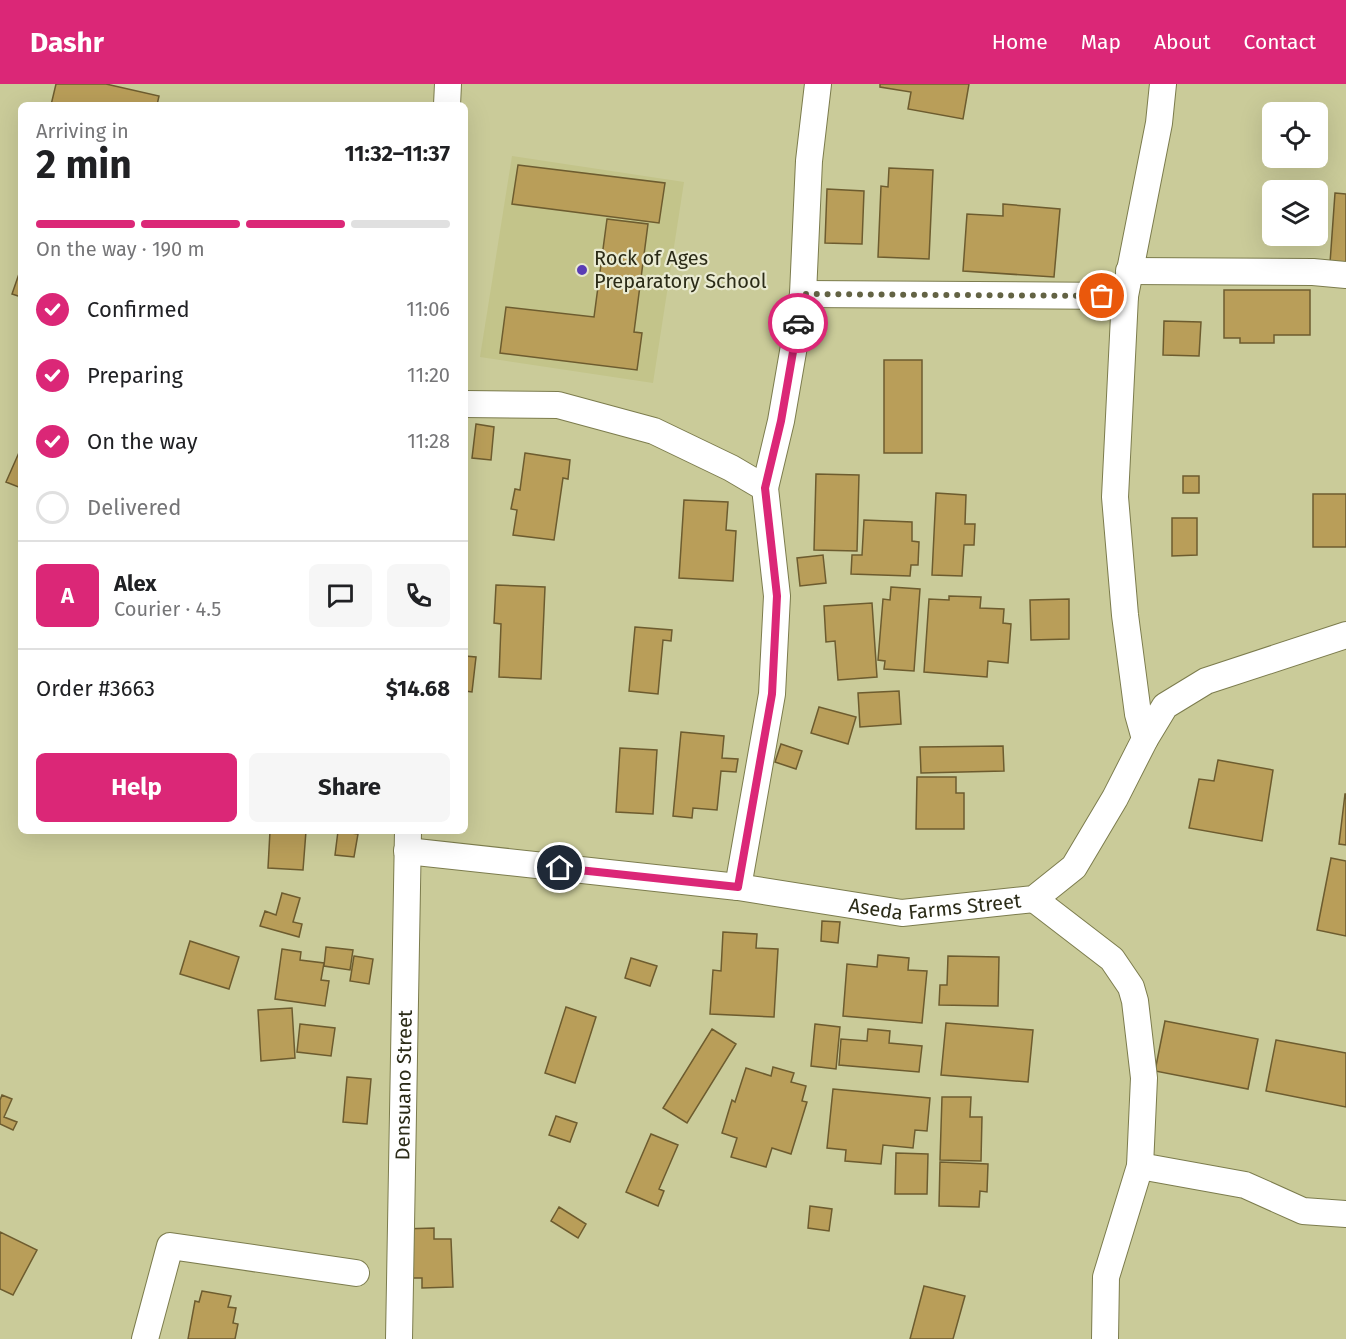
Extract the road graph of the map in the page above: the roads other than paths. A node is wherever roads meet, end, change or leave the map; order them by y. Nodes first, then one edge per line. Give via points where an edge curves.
1 (448, 84) edge
2 (818, 84) edge
3 (1163, 84) edge
4 (447, 102) edge
5 (1346, 275) edge
6 (1127, 284) junction
7 (803, 294) junction
8 (468, 404) edge
9 (765, 488) junction
10 (1346, 635) edge
11 (1145, 739) junction
12 (408, 841) edge
13 (738, 887) junction
14 (1034, 899) junction
15 (1140, 1166) junction
16 (1346, 1214) edge
17 (356, 1274) dead end
18 (145, 1339) edge
19 (399, 1339) edge
20 (1105, 1339) edge

1 - 4 street
2 - 7 street via 809,161
3 - 6 street
5 - 6 street via 1313,273
6 - 7 street
6 - 11 street via 1115,497 1125,615
7 - 9 street
8 - 9 street via 558,405 654,431
9 - 13 street via 777,596 772,694
10 - 11 street, Aseda Farms Street via 1206,681 1165,706
11 - 14 street, Aseda Farms Street via 1074,867
12 - 13 street, Aseda Farms Street
12 - 19 street, Densuano Street
13 - 14 street, Aseda Farms Street via 903,913
14 - 15 street via 1112,959 1131,987 1144,1078
15 - 16 street via 1245,1185 1303,1211
15 - 20 street via 1106,1277
17 - 18 street via 170,1245

